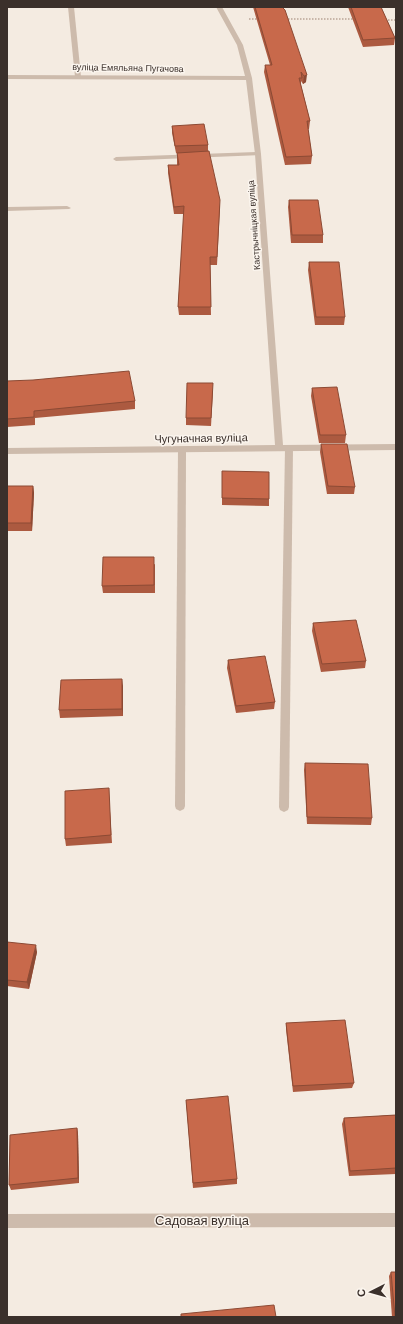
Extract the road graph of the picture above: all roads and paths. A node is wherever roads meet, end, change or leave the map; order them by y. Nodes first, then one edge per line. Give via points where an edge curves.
1 (71, 7) edge
2 (219, 7) edge
3 (226, 18) junction
4 (265, 19) edge
5 (281, 19) edge
6 (362, 20) edge
7 (384, 20) edge
8 (396, 20) edge
9 (7, 76) edge
10 (78, 76) junction
11 (249, 78) junction
12 (258, 154) junction
13 (116, 159) dead end
14 (7, 208) edge
15 (67, 208) dead end
16 (396, 447) edge
17 (279, 448) junction
18 (289, 448) junction
19 (182, 450) junction
20 (7, 452) edge
21 (180, 806) dead end
22 (284, 807) dead end
23 (396, 1220) edge
24 (7, 1221) edge

1 - 10 street
2 - 3 street, Кастрычніцкая вуліца
3 - 4 path
3 - 11 street, Кастрычніцкая вуліца via 240,45
5 - 6 path
7 - 8 path
9 - 10 street, вуліца Емяльяна Пугачова
10 - 11 street, вуліца Емяльяна Пугачова
11 - 12 street, Кастрычніцкая вуліца
12 - 13 street
12 - 17 street, Кастрычніцкая вуліца
14 - 15 street
16 - 18 street, Чугуначная вуліца
17 - 18 street, Чугуначная вуліца
17 - 19 street, Чугуначная вуліца
18 - 22 street
19 - 20 street, Чугуначная вуліца
19 - 21 street
23 - 24 street, Садовая вуліца

